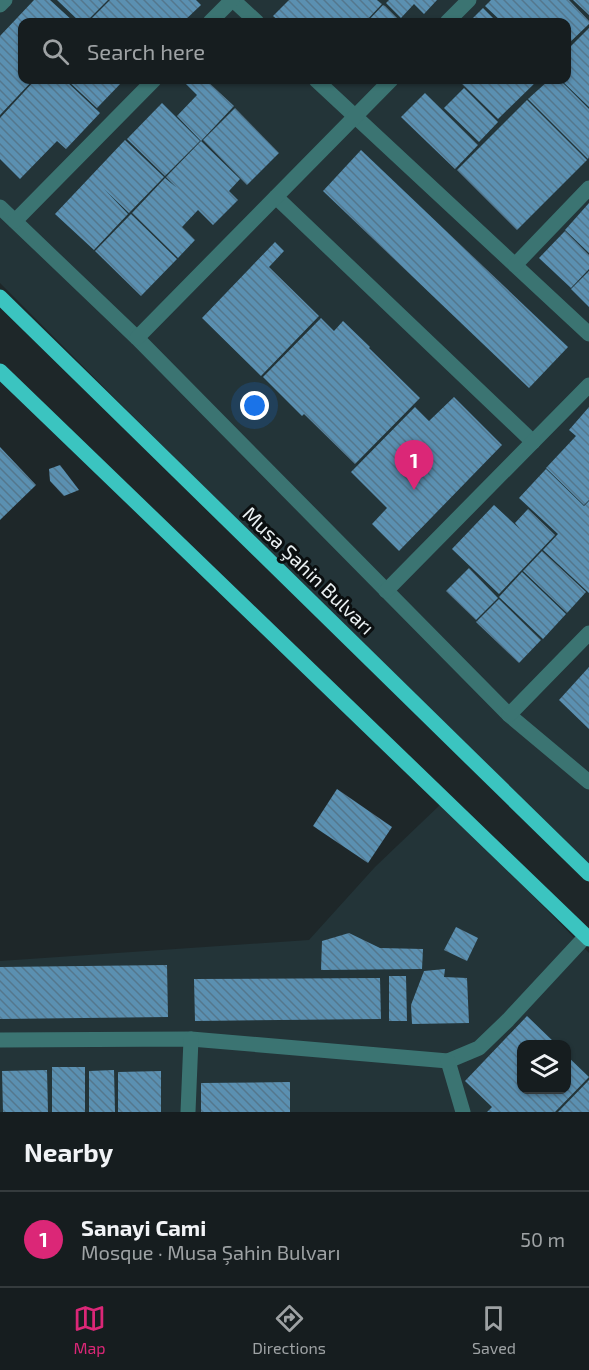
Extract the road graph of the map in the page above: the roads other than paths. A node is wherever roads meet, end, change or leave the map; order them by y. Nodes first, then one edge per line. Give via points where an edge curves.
1 (5, 0) edge
2 (232, 0) edge
3 (469, 0) edge
4 (0, 5) edge
5 (214, 18) edge
6 (252, 18) edge
7 (451, 18) edge
8 (150, 84) edge
9 (320, 84) edge
10 (388, 84) edge
11 (355, 117) junction
12 (589, 188) edge
13 (276, 197) junction
14 (0, 207) edge
15 (15, 221) junction
16 (515, 265) junction
17 (0, 297) edge
18 (589, 334) edge
19 (137, 338) junction
20 (0, 371) edge
21 (589, 385) edge
22 (533, 442) junction
23 (387, 591) junction
24 (589, 633) edge
25 (509, 715) junction
26 (589, 782) edge
27 (589, 874) edge
28 (587, 938) edge
29 (191, 1039) junction
30 (0, 1040) edge
31 (448, 1061) junction
32 (188, 1112) edge
33 (463, 1112) edge

1 - 4 street
2 - 5 street
2 - 6 street
3 - 7 street
8 - 15 street
9 - 11 street
10 - 11 street
11 - 13 street
11 - 16 street
12 - 16 street
13 - 19 street
13 - 22 street
14 - 15 street
15 - 19 street
16 - 18 street
17 - 27 main road, Musa Şahin Bulvarı
19 - 23 street
20 - 28 main road
21 - 22 street
22 - 23 street
23 - 25 street
24 - 25 street
25 - 26 street
28 - 31 street via 479,1048
29 - 30 street
29 - 31 street
29 - 32 street
31 - 33 street

